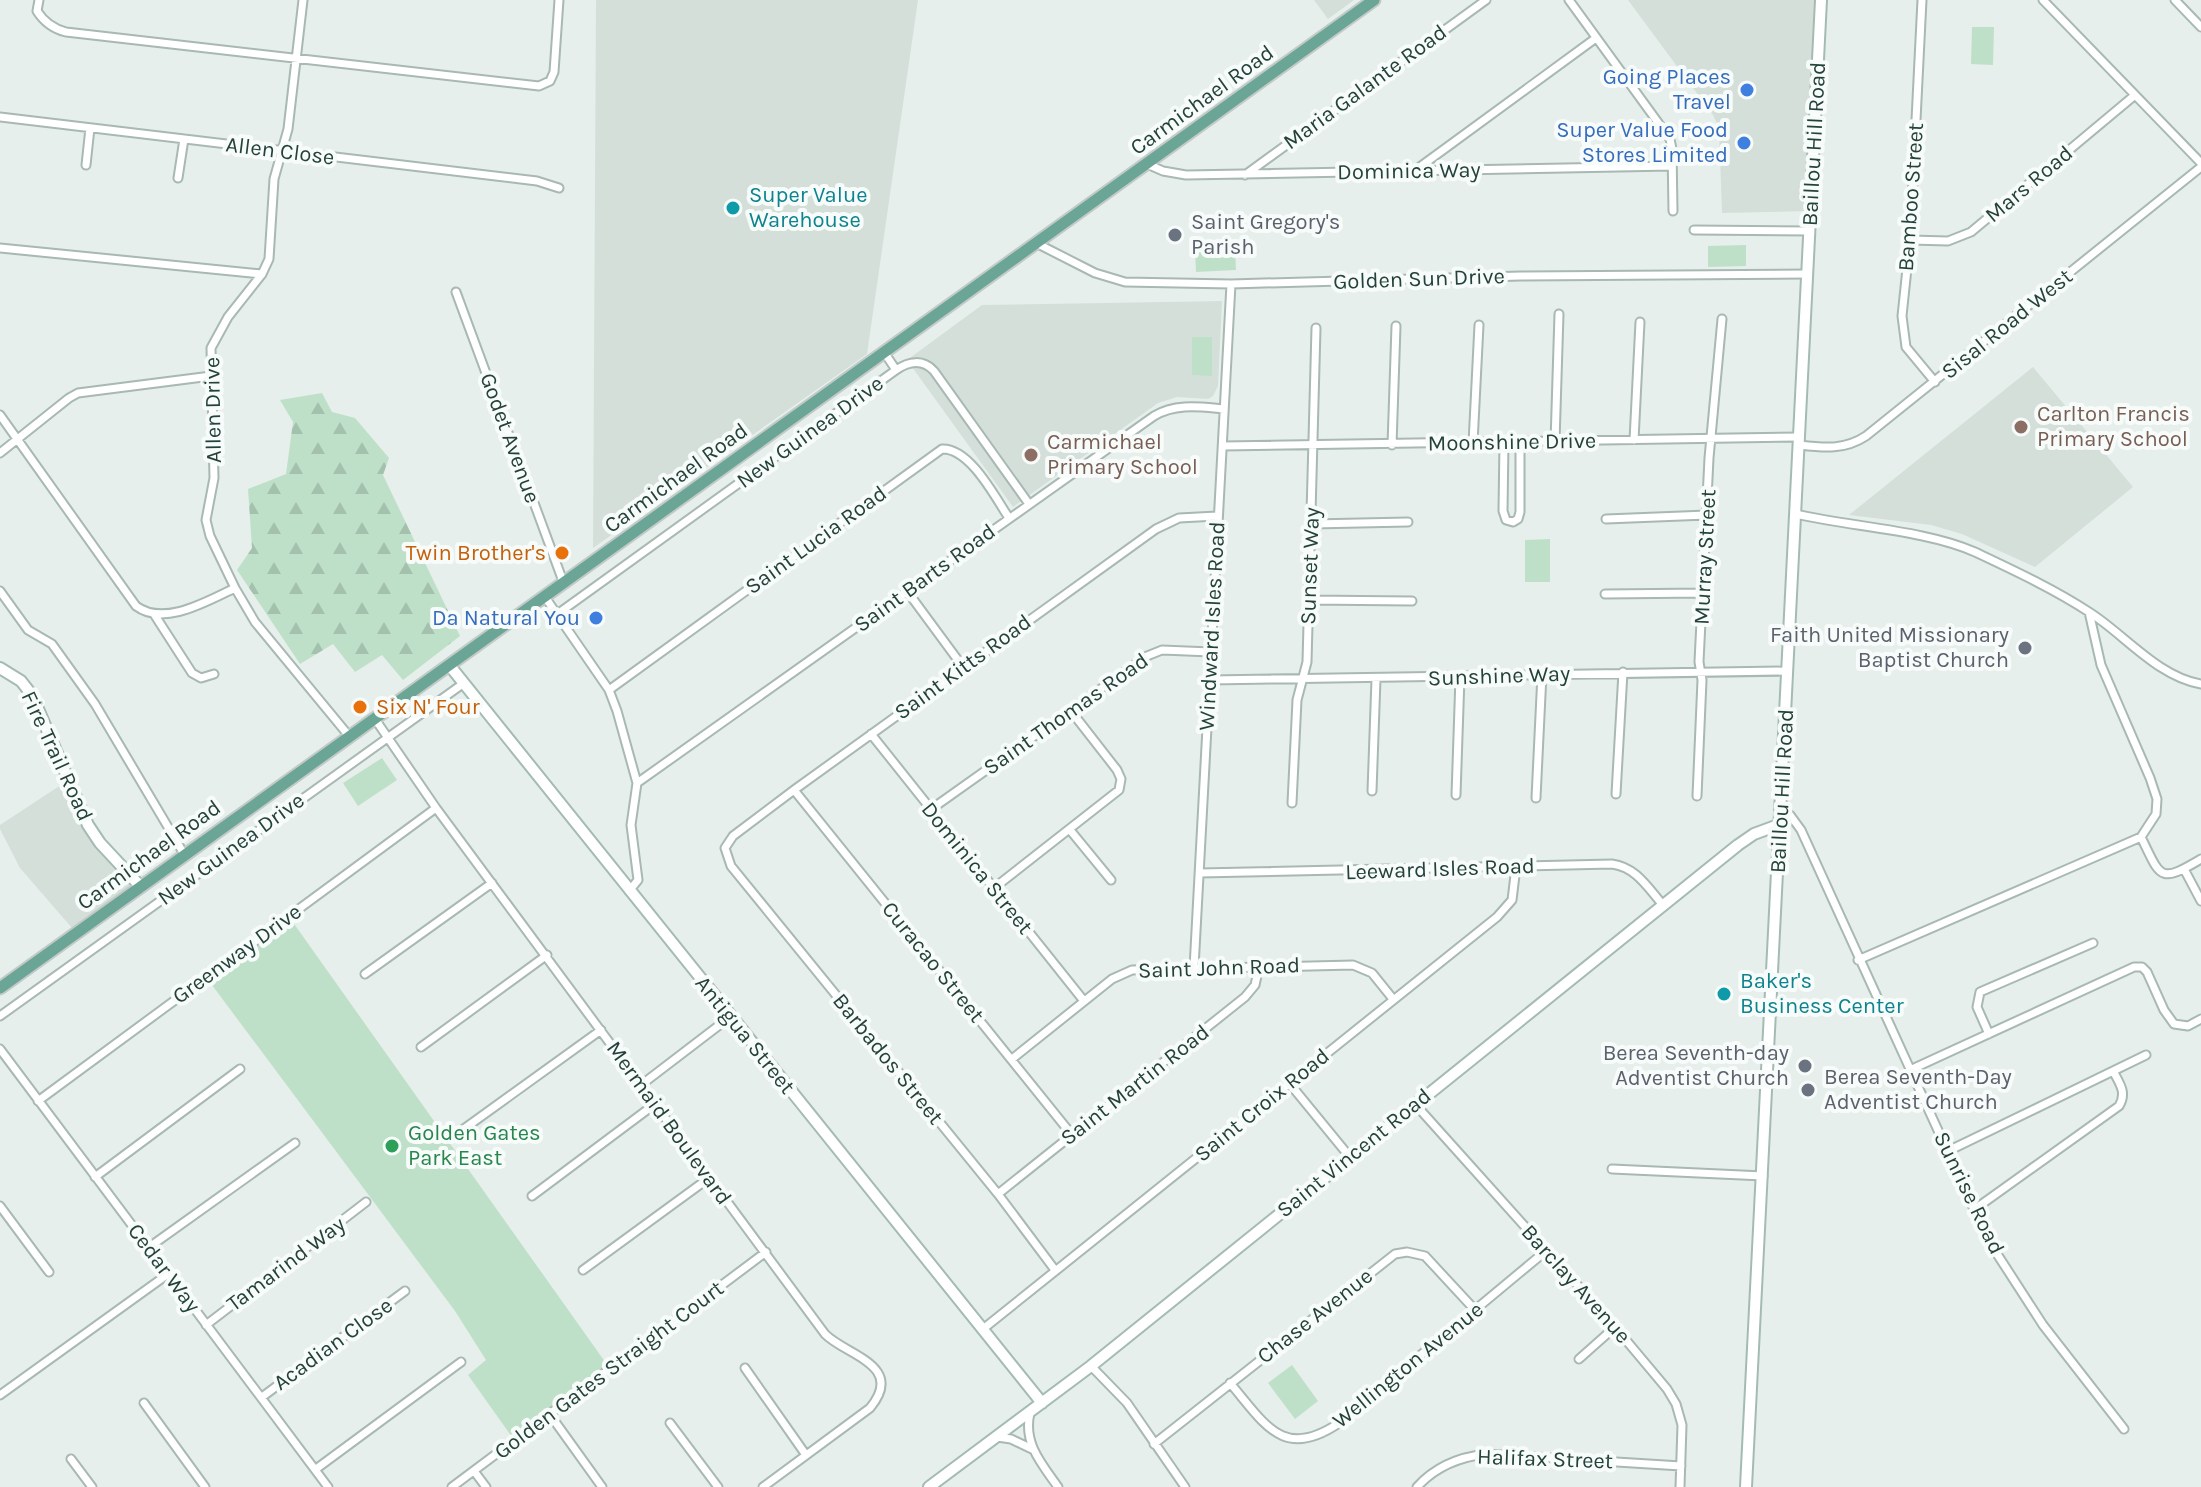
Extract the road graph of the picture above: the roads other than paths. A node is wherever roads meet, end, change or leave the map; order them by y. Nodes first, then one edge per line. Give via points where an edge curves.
1 (39, 0) edge
2 (303, 0) edge
3 (559, 0) edge
4 (1374, 0) edge
5 (1486, 0) edge
6 (1569, 0) edge
7 (1821, 0) edge
8 (1922, 0) edge
9 (2043, 0) edge
10 (2175, 0) edge
11 (2201, 27) edge
12 (1596, 38) junction
13 (296, 59) junction
14 (2135, 95) junction
15 (0, 117) edge
16 (90, 128) junction
17 (184, 139) junction
18 (280, 152) junction
19 (1147, 164) junction
20 (86, 165) dead end
21 (2201, 165) edge
22 (1672, 166) junction
23 (1415, 170) junction
24 (1245, 175) junction
25 (178, 178) dead end
26 (559, 188) dead end
27 (1673, 211) dead end
28 (1694, 230) dead end
29 (1810, 231) junction
30 (1910, 240) junction
31 (1038, 244) junction
32 (0, 248) edge
33 (262, 274) junction
34 (1808, 274) junction
35 (1231, 284) junction
36 (456, 292) dead end
37 (1559, 314) dead end
38 (1722, 319) dead end
39 (1640, 322) dead end
40 (1479, 325) dead end
41 (1396, 326) dead end
42 (1316, 328) dead end
43 (884, 352) junction
44 (896, 370) junction
45 (211, 376) junction
46 (1935, 382) junction
47 (1224, 409) junction
48 (0, 415) edge
49 (1712, 438) junction
50 (17, 440) junction
51 (1634, 440) junction
52 (1800, 441) junction
53 (1504, 442) junction
54 (1520, 442) junction
55 (1555, 442) junction
56 (1473, 443) junction
57 (1392, 445) junction
58 (1223, 446) junction
59 (1313, 446) junction
60 (0, 453) edge
61 (1029, 504) junction
62 (1796, 514) junction
63 (1707, 515) junction
64 (1217, 516) junction
65 (1009, 518) junction
66 (1606, 519) dead end
67 (1408, 522) dead end
68 (1312, 524) junction
69 (564, 584) junction
70 (235, 588) junction
71 (0, 591) edge
72 (907, 591) junction
73 (1704, 593) junction
74 (1605, 594) dead end
75 (545, 597) junction
76 (1309, 600) junction
77 (1412, 601) dead end
78 (2089, 612) junction
79 (154, 614) junction
80 (556, 615) junction
81 (1211, 652) junction
82 (450, 666) junction
83 (963, 667) junction
84 (0, 668) edge
85 (1700, 671) junction
86 (1788, 671) junction
87 (1623, 672) junction
88 (214, 674) dead end
89 (1542, 674) junction
90 (1460, 677) junction
91 (1376, 679) junction
92 (1210, 680) junction
93 (1302, 680) junction
94 (464, 683) junction
95 (2201, 684) edge
96 (609, 690) junction
97 (1071, 711) junction
98 (375, 719) junction
99 (871, 734) junction
100 (349, 736) junction
101 (386, 737) junction
102 (637, 783) junction
103 (794, 790) junction
104 (1372, 791) dead end
105 (1616, 794) dead end
106 (1456, 795) dead end
107 (1697, 796) dead end
108 (1536, 798) dead end
109 (1292, 803) dead end
110 (436, 808) junction
111 (930, 810) junction
112 (1781, 811) junction
113 (1781, 824) junction
114 (1070, 830) junction
115 (2141, 837) junction
116 (725, 848) joint
117 (184, 854) junction
118 (2201, 859) edge
119 (1516, 867) junction
120 (2184, 869) junction
121 (1200, 873) junction
122 (1111, 880) dead end
123 (492, 883) junction
124 (141, 887) junction
125 (994, 888) junction
126 (629, 891) junction
127 (2201, 901) edge
128 (1663, 905) junction
129 (2093, 943) dead end
130 (547, 955) junction
131 (1858, 960) junction
132 (1259, 967) junction
133 (1194, 968) junction
134 (365, 974) dead end
135 (0, 988) edge
136 (1393, 999) junction
137 (1084, 1001) junction
138 (0, 1016) edge
139 (730, 1017) junction
140 (2201, 1019) edge
141 (601, 1030) junction
142 (1989, 1034) junction
143 (421, 1047) dead end
144 (0, 1049) edge
145 (2146, 1055) dead end
146 (1012, 1059) junction
147 (240, 1069) dead end
148 (1910, 1070) junction
149 (2113, 1071) junction
150 (1290, 1084) junction
151 (641, 1085) junction
152 (38, 1101) junction
153 (655, 1104) junction
154 (1415, 1104) junction
155 (1072, 1135) junction
156 (454, 1136) dead end
157 (295, 1143) dead end
158 (1948, 1151) junction
159 (1349, 1156) junction
160 (1612, 1169) dead end
161 (1763, 1176) junction
162 (95, 1177) junction
163 (709, 1178) junction
164 (998, 1194) junction
165 (532, 1196) dead end
166 (366, 1202) dead end
167 (0, 1206) edge
168 (1975, 1209) junction
169 (148, 1248) junction
170 (1547, 1250) junction
171 (766, 1252) junction
172 (583, 1270) dead end
173 (1055, 1270) junction
174 (49, 1272) dead end
175 (168, 1274) junction
176 (405, 1291) dead end
177 (1475, 1310) junction
178 (206, 1325) junction
179 (1615, 1327) junction
180 (983, 1329) junction
181 (1579, 1359) dead end
182 (461, 1362) dead end
183 (1091, 1366) junction
184 (745, 1368) dead end
185 (1230, 1383) junction
186 (0, 1395) edge
187 (262, 1397) junction
188 (144, 1403) dead end
189 (1042, 1403) junction
190 (1030, 1413) junction
191 (551, 1416) junction
192 (670, 1423) dead end
193 (2124, 1429) dead end
194 (997, 1437) junction
195 (1154, 1444) junction
196 (1032, 1449) junction
197 (806, 1455) junction
198 (71, 1459) dead end
199 (1681, 1466) junction
200 (316, 1469) junction
201 (474, 1471) junction
202 (939, 1483) edge
203 (92, 1487) edge
204 (205, 1487) edge
205 (328, 1487) edge
206 (452, 1487) edge
207 (486, 1487) edge
208 (602, 1487) edge
209 (718, 1487) edge
210 (763, 1487) edge
211 (929, 1487) edge
212 (1058, 1487) edge
213 (1185, 1487) edge
214 (1417, 1487) edge
215 (1680, 1487) edge
216 (1746, 1487) edge

1 - 13 street via 42,19 66,32
2 - 13 street, Allen Drive
3 - 13 street via 554,72 539,86
4 - 19 main road, Carmichael Road
5 - 24 street, Maria Galante Road
6 - 12 street
7 - 29 street, Baillou Hill Road
8 - 30 street, Bamboo Street
9 - 14 street
10 - 11 street
12 - 22 street via 1668,135
12 - 23 street
13 - 18 street, Allen Drive
14 - 21 street
14 - 30 street, Mars Road via 1971,232 1948,241
15 - 16 street, Allen Close
16 - 17 street, Allen Close
16 - 20 street
17 - 18 street, Allen Close
17 - 25 street
18 - 26 street, Allen Close via 537,181
18 - 33 street, Allen Drive via 271,248
19 - 24 street, Dominica Way via 1182,175
19 - 31 main road, Carmichael Road
21 - 46 street, Sisal Road West
22 - 23 street, Dominica Way
22 - 27 street
23 - 24 street, Dominica Way
28 - 29 street
29 - 34 street, Baillou Hill Road
30 - 46 street, Bamboo Street via 1903,332 1910,354
31 - 35 street, Golden Sun Drive via 1125,282
31 - 43 main road, Carmichael Road
32 - 33 street
33 - 45 street, Allen Drive via 218,332 211,348
34 - 35 street, Golden Sun Drive
34 - 52 street, Baillou Hill Road
35 - 47 street, Windward Isles Road
36 - 69 street, Godet Avenue
37 - 55 street
38 - 49 street, Murray Street
39 - 51 street
40 - 56 street
41 - 57 street
42 - 59 street, Sunset Way
43 - 44 street
43 - 69 main road, Carmichael Road
44 - 61 street, New Guinea Drive via 911,363 932,368
44 - 80 street, New Guinea Drive
45 - 50 street via 78,393
45 - 70 street, Allen Drive via 214,478 206,520
46 - 52 street, Sisal Road West via 1857,442 1831,447
47 - 58 street, Windward Isles Road
47 - 61 street, Saint Barts Road via 1163,411
48 - 50 street
49 - 51 street, Moonshine Drive
49 - 52 street, Moonshine Drive
49 - 63 street, Murray Street
50 - 60 street
50 - 79 street via 136,606
51 - 55 street, Moonshine Drive
52 - 62 street, Baillou Hill Road
53 - 54 street, Moonshine Drive
53 - 54 street via 1503,511 1513,522 1520,512
53 - 56 street, Moonshine Drive
54 - 55 street, Moonshine Drive
56 - 57 street, Moonshine Drive
57 - 59 street, Moonshine Drive
58 - 59 street, Moonshine Drive
58 - 64 street, Windward Isles Road
59 - 68 street, Sunset Way
61 - 65 street, Saint Barts Road
62 - 78 street via 1973,551
62 - 86 street, Baillou Hill Road
63 - 66 street
63 - 73 street, Murray Street
64 - 81 street, Windward Isles Road
64 - 83 street, Saint Kitts Road via 1179,518 1162,525
65 - 72 street, Saint Barts Road
65 - 96 street, Saint Lucia Road via 966,457 942,449
67 - 68 street
68 - 76 street, Sunset Way
69 - 75 main road, Carmichael Road
70 - 79 street via 194,606
70 - 100 street, Allen Drive via 255,622
71 - 117 street via 28,630 52,644 95,704
72 - 83 street
72 - 102 street, Saint Barts Road
73 - 74 street
73 - 85 street, Murray Street
75 - 80 street
75 - 82 main road, Carmichael Road
76 - 77 street
76 - 93 street, Sunset Way
78 - 95 street via 2168,670
78 - 115 street via 2101,665 2157,799 2156,814
79 - 88 street via 192,673 201,678
80 - 96 street
81 - 92 street, Windward Isles Road
81 - 97 street, Saint Thomas Road via 1153,652
82 - 94 street, Antigua Street
82 - 98 main road, Carmichael Road
83 - 99 street, Saint Kitts Road
84 - 124 street, Fire Trail Road via 32,695 88,825
85 - 86 street, Sunshine Way
85 - 87 street, Sunshine Way
85 - 107 street, Murray Street
86 - 112 street, Baillou Hill Road
87 - 89 street, Sunshine Way
87 - 105 street
89 - 90 street, Sunshine Way
89 - 108 street
90 - 91 street, Sunshine Way
90 - 106 street
91 - 93 street, Sunshine Way
91 - 104 street
92 - 93 street, Sunshine Way
92 - 121 street, Windward Isles Road
93 - 109 street, Sunset Way
94 - 101 street, New Guinea Drive
94 - 126 street, Antigua Street
96 - 102 street
97 - 111 street, Saint Thomas Road
97 - 114 street via 1121,782 1116,794
98 - 100 main road, Carmichael Road
98 - 101 street, Mermaid Boulevard
99 - 103 street, Saint Kitts Road
99 - 111 street, Dominica Street
100 - 117 main road, Carmichael Road
101 - 110 street, Mermaid Boulevard
101 - 138 street, New Guinea Drive
102 - 126 street via 631,825 638,880
103 - 116 street, Saint Kitts Road via 733,836
103 - 146 street, Curacao Street
110 - 123 street, Mermaid Boulevard
110 - 152 street, Greenway Drive
111 - 125 street, Dominica Street
112 - 113 street, Baillou Hill Road
112 - 131 street, Sunrise Road via 1801,830
113 - 128 street, Saint Vincent Road via 1747,839
113 - 161 street, Baillou Hill Road
114 - 122 street
114 - 125 street
115 - 120 street via 2158,871 2172,875
115 - 131 street
116 - 164 street, Barbados Street via 731,866
117 - 124 main road, Carmichael Road
118 - 120 street
119 - 121 street, Leeward Isles Road
119 - 128 street, Leeward Isles Road via 1619,865 1636,873
119 - 136 street, Saint Croix Road via 1514,895 1504,912
120 - 127 street
121 - 133 street, Windward Isles Road
123 - 130 street, Mermaid Boulevard
123 - 134 street
124 - 135 main road, Carmichael Road
125 - 137 street, Dominica Street
126 - 139 street, Antigua Street
128 - 154 street, Saint Vincent Road
129 - 142 street via 1980,992 1977,1007
130 - 141 street, Mermaid Boulevard
130 - 143 street
131 - 148 street, Sunrise Road
132 - 133 street, Saint John Road
132 - 136 street, Saint John Road via 1358,965 1372,973
132 - 155 street, Saint Martin Road via 1245,997
133 - 137 street, Saint John Road via 1127,971
136 - 150 street, Saint Croix Road
137 - 146 street, Saint John Road
139 - 151 street
139 - 180 street, Antigua Street
140 - 142 street via 2188,1026 2174,1024 2147,972 2138,967
141 - 151 street, Mermaid Boulevard
141 - 156 street
142 - 148 street
144 - 152 street, Cedar Way
145 - 149 street
146 - 155 street, Curacao Street
147 - 162 street
148 - 158 street, Sunrise Road
149 - 158 street
149 - 168 street via 2123,1089 2119,1106
150 - 159 street
150 - 173 street, Saint Croix Road
151 - 153 street, Mermaid Boulevard
152 - 162 street, Cedar Way
153 - 163 street, Mermaid Boulevard
153 - 165 street
154 - 159 street, Saint Vincent Road
154 - 170 street, Barclay Avenue
155 - 164 street, Saint Martin Road
157 - 169 street
158 - 168 street, Sunrise Road
159 - 183 street, Saint Vincent Road
160 - 161 street
161 - 216 street, Baillou Hill Road
162 - 169 street, Cedar Way
163 - 171 street, Mermaid Boulevard
163 - 172 street
164 - 173 street, Barbados Street
166 - 178 street, Tamarind Way
167 - 174 street
168 - 193 street, Sunrise Road via 1988,1240 2043,1325
169 - 175 street, Cedar Way
170 - 177 street, Wellington Avenue
170 - 179 street, Barclay Avenue
171 - 191 street, Golden Gates Straight Court
171 - 197 street, Mermaid Boulevard via 831,1340 868,1360 879,1380 870,1408
173 - 180 street, Saint Croix Road
175 - 178 street, Cedar Way
175 - 186 street
176 - 187 street, Acadian Close
177 - 185 street, Wellington Avenue via 1339,1423 1308,1439 1276,1434
177 - 185 street, Chase Avenue via 1425,1256 1400,1253
178 - 187 street, Cedar Way
179 - 181 street
179 - 199 street, Barclay Avenue via 1676,1404 1683,1432
180 - 189 street, Antigua Street
182 - 200 street
183 - 189 street, Saint Vincent Road
183 - 195 street via 1127,1403
184 - 197 street
185 - 195 street, Chase Avenue
187 - 200 street, Cedar Way
188 - 204 street
189 - 190 street, Saint Vincent Road
190 - 194 street, Saint Vincent Road
190 - 196 street
191 - 201 street, Golden Gates Straight Court
191 - 208 street
192 - 209 street
194 - 196 street
194 - 202 street, Saint Vincent Road
195 - 213 street
196 - 212 street
197 - 210 street, Mermaid Boulevard
198 - 203 street
199 - 214 street, Halifax Street via 1486,1454 1455,1461
199 - 215 street, Barclay Avenue
200 - 205 street, Cedar Way
201 - 206 street, Golden Gates Straight Court
201 - 207 street
202 - 211 street, Saint Vincent Road

